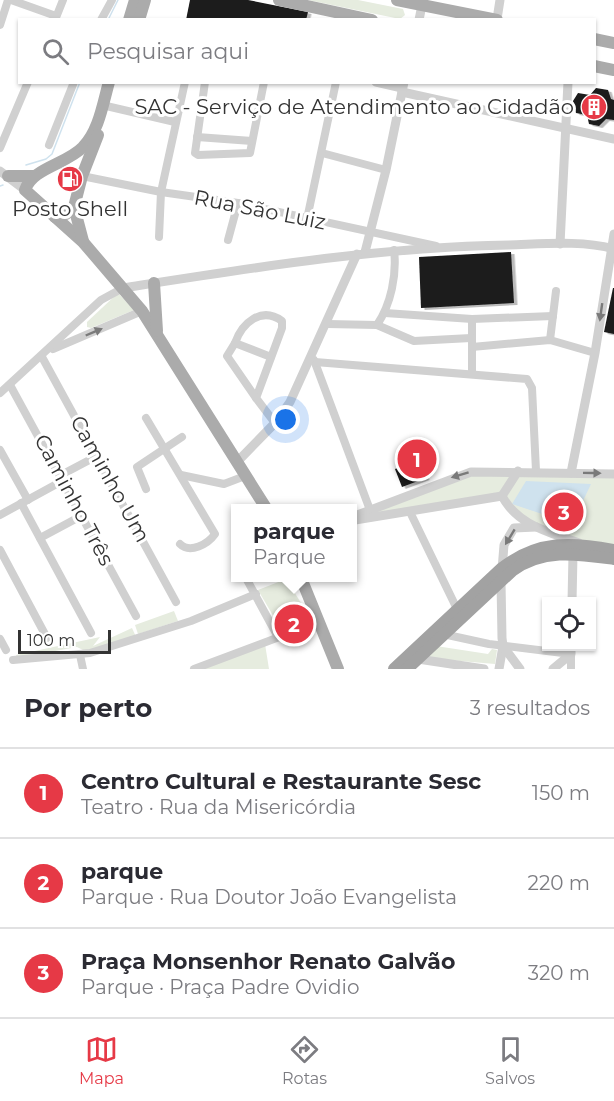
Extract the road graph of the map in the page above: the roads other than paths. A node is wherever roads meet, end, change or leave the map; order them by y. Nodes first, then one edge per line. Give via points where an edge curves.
1 (9, 0) edge
2 (63, 0) edge
3 (112, 0) edge
4 (135, 0) edge
5 (145, 0) edge
6 (279, 0) edge
7 (397, 0) edge
8 (500, 0) edge
9 (422, 2) edge
10 (56, 18) edge
11 (102, 18) edge
12 (130, 18) edge
13 (140, 18) edge
14 (363, 18) edge
15 (419, 18) edge
16 (493, 18) edge
17 (497, 18) edge
18 (0, 25) edge
19 (596, 39) edge
20 (614, 43) edge
21 (27, 84) edge
22 (73, 84) edge
23 (109, 84) edge
24 (114, 84) edge
25 (184, 84) edge
26 (205, 84) edge
27 (264, 84) edge
28 (336, 84) edge
29 (385, 84) edge
30 (568, 84) edge
31 (402, 88) edge
32 (105, 106) junction
33 (175, 122) junction
34 (565, 127) junction
35 (197, 136) junction
36 (614, 139) edge
37 (252, 141) junction
38 (49, 145) dead end
39 (0, 148) edge
40 (322, 153) junction
41 (63, 162) junction
42 (386, 170) junction
43 (4, 173) edge
44 (34, 176) junction
45 (82, 176) junction
46 (25, 190) junction
47 (161, 192) junction
48 (238, 203) junction
49 (74, 207) junction
50 (56, 217) junction
51 (307, 219) junction
52 (371, 233) junction
53 (614, 234) edge
54 (159, 237) dead end
55 (228, 240) dead end
56 (83, 242) junction
57 (560, 244) junction
58 (438, 246) junction
59 (612, 248) edge
60 (394, 250) junction
61 (361, 253) junction
62 (154, 283) junction
63 (123, 288) junction
64 (556, 291) dead end
65 (142, 311) junction
66 (385, 314) junction
67 (553, 316) junction
68 (471, 319) junction
69 (327, 324) junction
70 (377, 325) junction
71 (157, 332) junction
72 (471, 338) junction
73 (550, 340) junction
74 (235, 343) junction
75 (472, 347) junction
76 (596, 353) junction
77 (44, 355) junction
78 (271, 357) junction
79 (313, 360) junction
80 (472, 374) junction
81 (10, 385) junction
82 (0, 393) edge
83 (256, 398) junction
84 (147, 418) dead end
85 (275, 423) junction
86 (182, 437) dead end
87 (165, 448) junction
88 (0, 450) edge
89 (98, 456) junction
90 (237, 462) junction
91 (495, 471) junction
92 (518, 471) junction
93 (536, 471) junction
94 (571, 473) junction
95 (614, 474) edge
96 (182, 475) junction
97 (246, 476) junction
98 (63, 477) junction
99 (146, 489) dead end
100 (504, 492) junction
101 (24, 501) junction
102 (264, 504) edge
103 (370, 510) junction
104 (410, 512) junction
105 (0, 515) edge
106 (83, 515) junction
107 (357, 516) edge
108 (357, 518) edge
109 (536, 527) junction
110 (40, 538) junction
111 (180, 544) dead end
112 (576, 548) junction
113 (0, 550) edge
114 (614, 550) edge
115 (614, 559) edge
116 (502, 568) junction
117 (248, 582) edge
118 (303, 582) edge
119 (501, 582) junction
120 (256, 594) junction
121 (572, 597) edge
122 (176, 602) dead end
123 (313, 608) junction
124 (457, 609) junction
125 (136, 616) dead end
126 (319, 622) junction
127 (272, 624) junction
128 (90, 633) dead end
129 (443, 634) junction
130 (278, 637) junction
131 (47, 638) dead end
132 (0, 639) edge
133 (503, 646) junction
134 (542, 648) edge
135 (331, 649) junction
136 (6, 650) dead end
137 (570, 651) edge
138 (571, 651) edge
139 (80, 655) junction
140 (418, 659) junction
141 (13, 660) dead end
142 (83, 669) edge
143 (194, 669) edge
144 (329, 669) edge
145 (338, 669) edge
146 (394, 669) edge
147 (407, 669) edge
148 (484, 669) edge
149 (499, 669) edge
150 (520, 669) edge
151 (553, 669) edge
152 (572, 669) edge

1 - 10 street
1 - 18 street
2 - 10 street
3 - 11 street
4 - 12 main road
5 - 13 main road
6 - 14 main road
7 - 9 main road
8 - 17 street
9 - 15 street
9 - 16 main road
19 - 20 main road
21 - 39 street
22 - 38 street
23 - 32 main road
24 - 32 main road
25 - 33 street
26 - 35 street
27 - 37 street
28 - 40 street
29 - 31 street
30 - 34 street
31 - 34 street
31 - 42 street
32 - 33 street
32 - 41 main road via 85,145
32 - 45 main road
33 - 47 street
34 - 36 street
34 - 57 street
35 - 37 street
35 - 37 street via 196,154 250,153
40 - 42 street
40 - 51 street
41 - 44 main road
41 - 45 main road via 75,165
42 - 52 street
43 - 44 main road
43 - 46 street
44 - 46 main road
45 - 47 street, Rua São Luiz
45 - 49 main road
46 - 50 main road
47 - 48 street, Rua São Luiz
47 - 54 street
48 - 51 street, Rua São Luiz
48 - 55 street
49 - 50 main road
49 - 56 main road
50 - 56 main road
51 - 52 street, Rua São Luiz
52 - 58 street, Rua São Luiz
52 - 61 street
53 - 59 street
56 - 63 main road
57 - 58 street
57 - 59 street
58 - 60 street
59 -> 76 street
60 - 61 street
60 - 66 street via 395,274
61 - 62 street
61 - 69 street
62 - 63 street
62 - 71 main road
63 - 65 main road
63 - 77 street via 101,300
64 - 67 street
65 - 71 main road
77 -> 65 street
66 - 68 street
66 - 70 street
67 - 68 street
67 - 73 street
68 - 72 street
69 - 70 street
69 - 79 street
70 - 72 street via 414,341
71 - 90 main road
72 - 75 street
73 - 75 street
73 - 76 street
74 - 78 street
74 - 78 street via 251,318 280,319 282,328
74 - 83 street via 228,360
75 - 80 street
76 - 94 street
77 - 81 street
77 - 89 street, Caminho Um
78 - 83 street
79 - 80 street
79 - 85 street
79 - 103 street
80 - 93 street via 522,378 531,384
81 - 82 street
81 - 98 street, Caminho Três
83 - 85 street
84 - 87 street
85 - 90 street
86 - 87 street
87 - 96 street
87 - 99 street via 137,467
88 - 101 street
89 - 98 street
89 - 122 street, Caminho Um
90 - 97 main road
91 - 92 street
91 - 100 street
91 -> 103 street via 457,475
92 - 93 street
92 - 100 street
93 - 94 street
94 -> 95 street
96 - 97 street via 224,484
96 - 111 street via 215,535 191,549
97 - 102 main road
98 - 101 street
98 - 106 street, Caminho Três
100 - 104 street
100 - 109 street via 515,515
101 - 105 street
101 - 110 street
103 - 107 street
104 - 108 street
104 - 124 street
106 - 110 street
106 - 125 street, Caminho Três
109 - 112 street
109 -> 116 street via 520,526 510,532 504,545
110 - 128 street
112 - 114 highway
112 - 115 highway
112 - 116 highway via 539,548
112 - 119 highway via 526,562
112 - 121 street
113 - 131 street
116 - 119 street
116 - 124 highway
117 - 120 street
118 - 123 main road
119 - 129 highway
119 - 133 street
120 - 127 street
120 - 139 street via 191,621
123 - 126 main road
123 - 127 street
124 - 146 highway
126 - 130 street
126 - 135 main road
127 - 130 street
129 - 133 street
129 - 140 highway
130 - 143 street
132 - 136 street
133 - 134 street
133 - 149 street
133 - 150 street
135 - 144 main road
135 - 145 main road
137 - 151 street
138 - 152 street
139 - 141 street
139 - 142 street
140 - 147 highway
140 - 148 street

